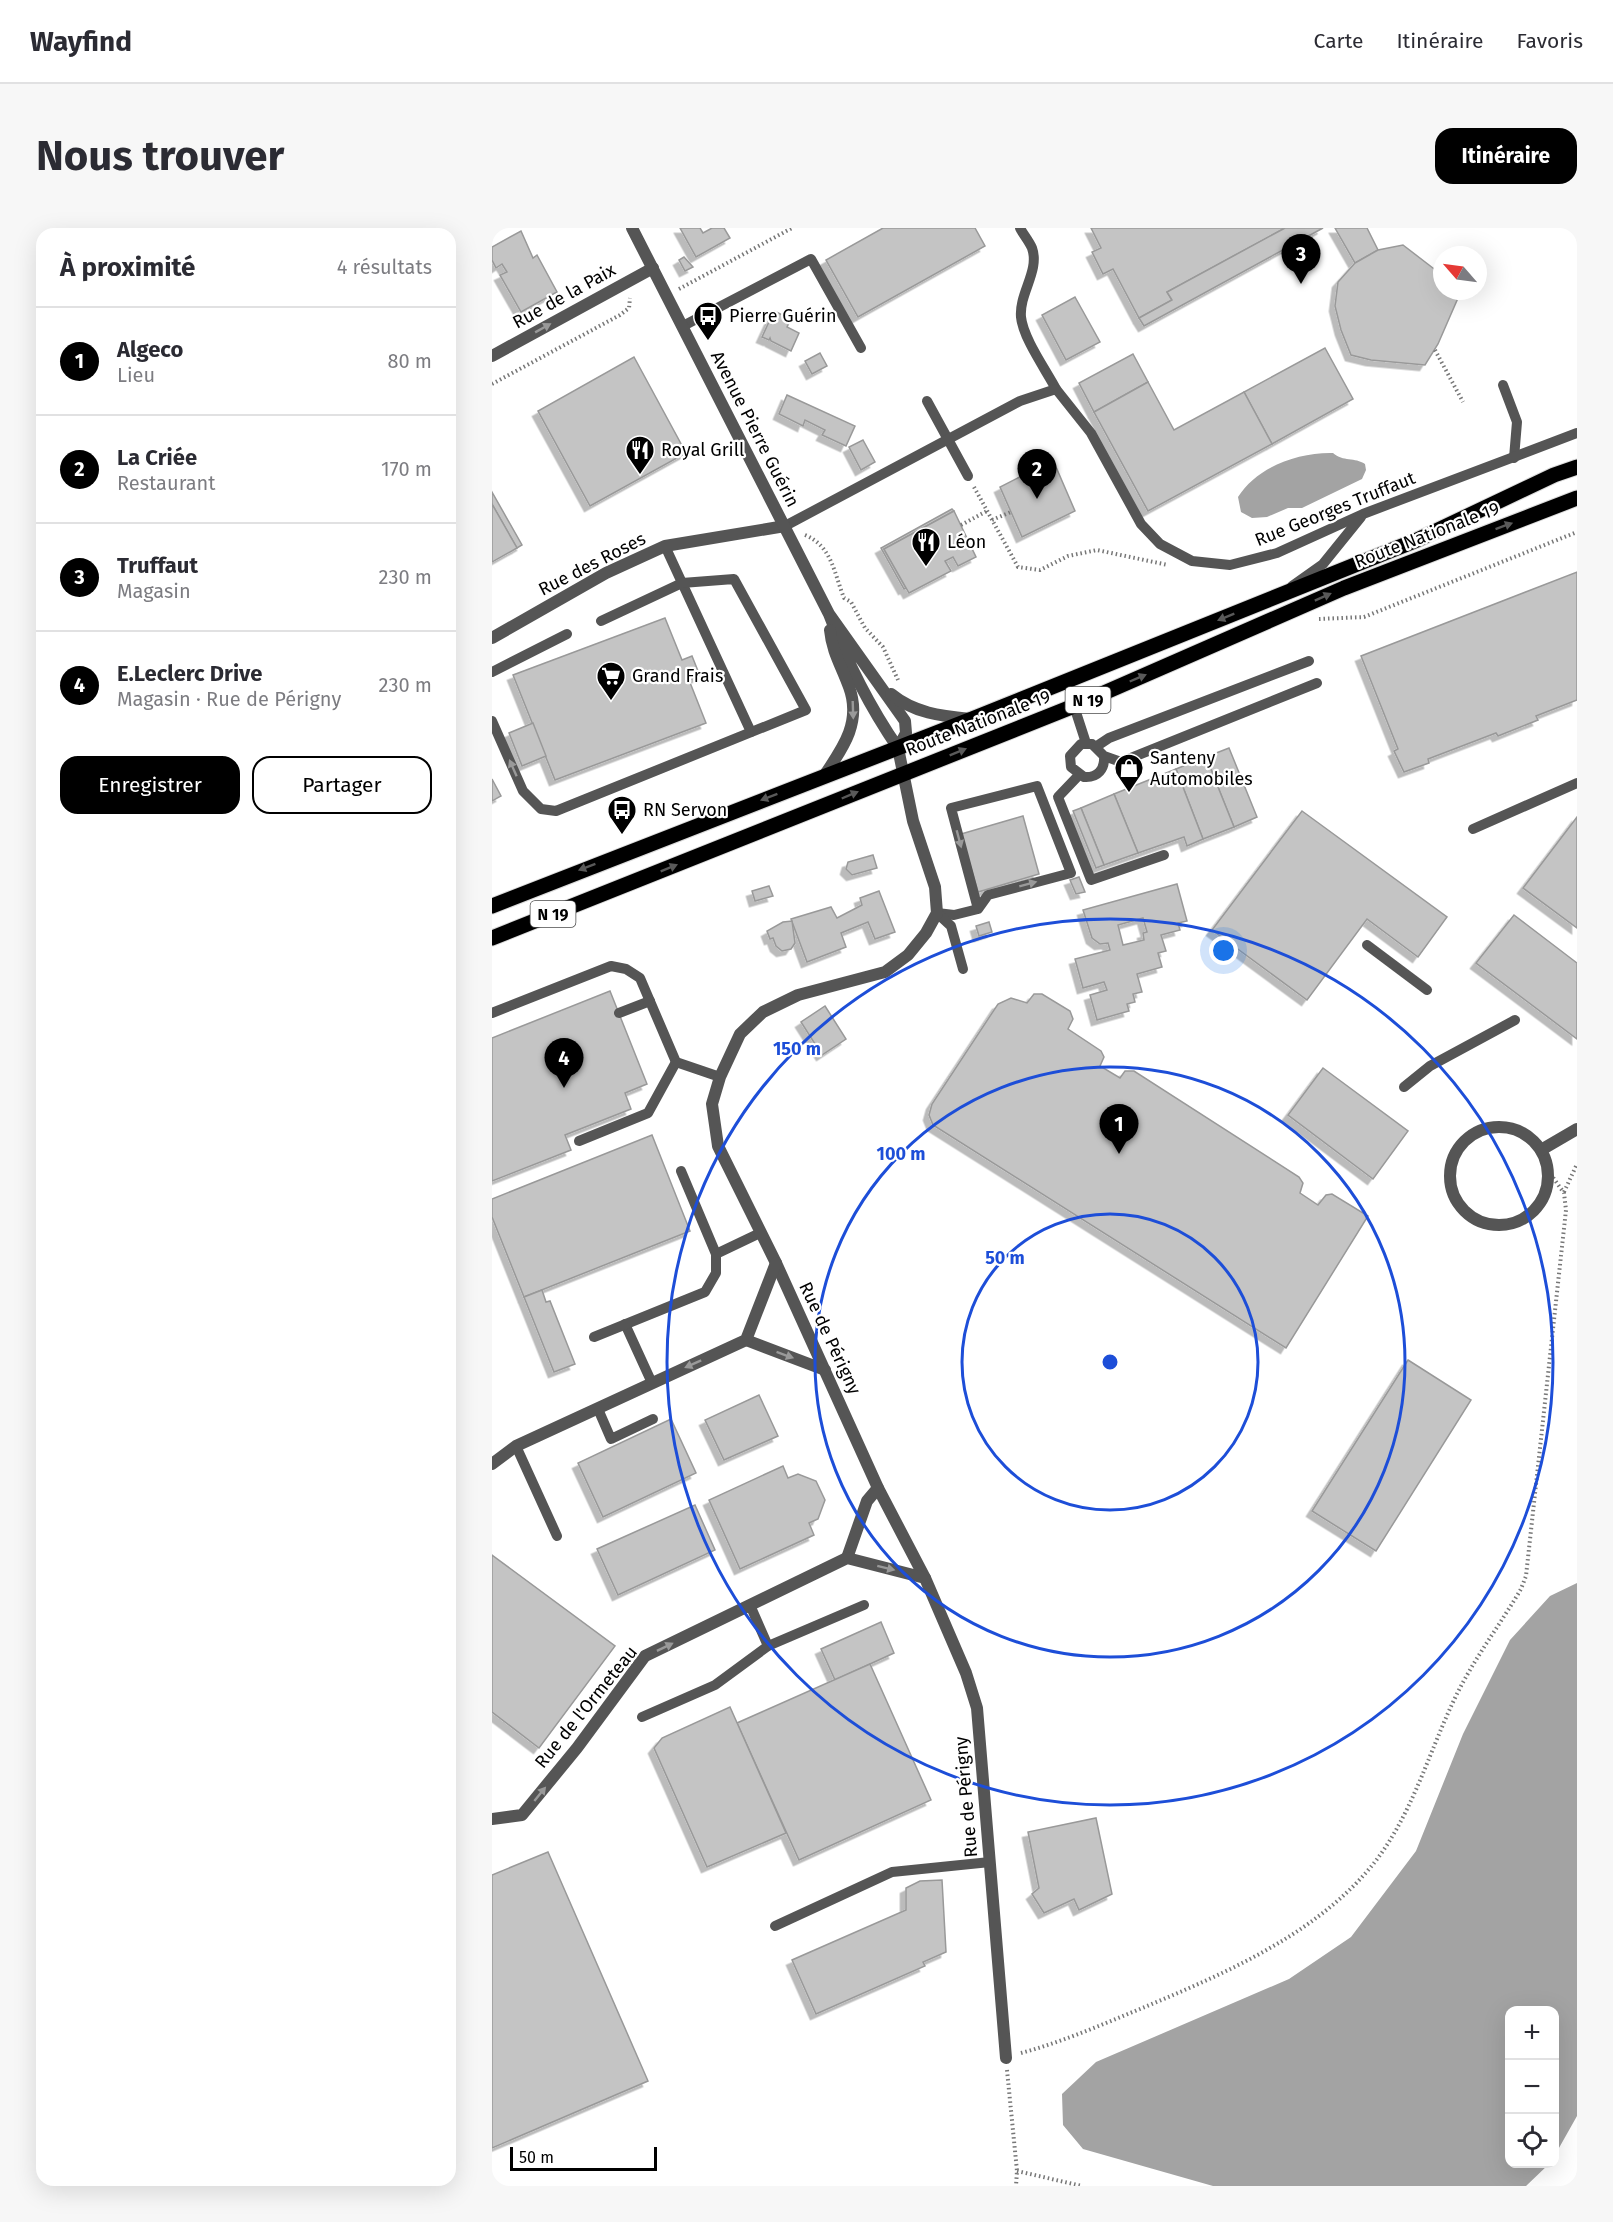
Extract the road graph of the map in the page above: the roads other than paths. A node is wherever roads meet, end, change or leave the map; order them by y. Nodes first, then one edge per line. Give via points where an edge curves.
1 (632, 228) edge
2 (1020, 228) edge
3 (653, 268) junction
4 (683, 326) junction
5 (861, 348) dead end
6 (492, 356) edge
7 (1503, 385) dead end
8 (1056, 389) junction
9 (927, 401) dead end
10 (1577, 433) edge
11 (948, 439) junction
12 (1514, 458) junction
13 (1577, 467) edge
14 (968, 476) road end
15 (1577, 498) edge
16 (1364, 514) junction
17 (785, 526) junction
18 (665, 546) junction
19 (682, 583) junction
20 (1280, 595) junction
21 (829, 614) junction
22 (601, 621) dead end
23 (567, 634) dead end
24 (492, 638) edge
25 (1309, 661) dead end
26 (492, 672) edge
27 (1317, 683) dead end
28 (881, 686) junction
29 (1074, 706) junction
30 (972, 719) junction
31 (492, 721) edge
32 (751, 732) junction
33 (898, 748) junction
34 (1096, 748) junction
35 (903, 773) junction
36 (1079, 775) junction
37 (824, 776) junction
38 (1577, 783) edge
39 (1473, 829) dead end
40 (1164, 855) dead end
41 (492, 906) edge
42 (978, 909) junction
43 (937, 913) junction
44 (492, 938) edge
45 (1367, 945) dead end
46 (963, 969) dead end
47 (1427, 990) dead end
48 (650, 1001) junction
49 (492, 1013) edge
50 (619, 1013) dead end
51 (1515, 1020) dead end
52 (676, 1062) junction
53 (720, 1077) junction
54 (1404, 1087) dead end
55 (1577, 1129) edge
56 (579, 1142) dead end
57 (1541, 1150) junction
58 (681, 1171) dead end
59 (760, 1233) junction
60 (716, 1254) junction
61 (776, 1263) junction
62 (625, 1324) junction
63 (594, 1337) dead end
64 (746, 1340) junction
65 (825, 1370) junction
66 (652, 1383) junction
67 (598, 1408) junction
68 (653, 1419) dead end
69 (516, 1446) junction
70 (492, 1464) edge
71 (878, 1488) junction
72 (557, 1536) dead end
73 (847, 1558) junction
74 (925, 1578) junction
75 (750, 1605) junction
76 (864, 1605) dead end
77 (768, 1646) junction
78 (642, 1717) dead end
79 (492, 1819) edge
80 (990, 1862) junction
81 (775, 1926) dead end
82 (1006, 2058) road end

1 - 3 street, Avenue Pierre Guérin
2 - 8 lane, Rue Georges Truffaut via 1032,249 1033,263 1022,299 1022,318
3 - 4 street, Avenue Pierre Guérin
6 -> 3 street, Rue de la Paix
4 - 5 lane via 811,260
4 - 17 street, Avenue Pierre Guérin
7 - 12 lane via 1517,422
8 - 11 lane via 1020,402
8 - 16 lane, Rue Georges Truffaut via 1091,434 1141,524 1160,544 1192,561 1230,565 1278,553
9 - 11 lane
10 - 12 lane, Rue Georges Truffaut
11 - 14 lane
11 - 17 lane
12 - 16 lane, Rue Georges Truffaut
13 - 20 main road, Route Nationale 19 / N 19 via 1417,540
29 -> 15 main road, Route Nationale 19 / N 19 via 1344,588
16 - 20 lane via 1323,564
17 - 18 street, Rue des Roses
17 - 21 street, Avenue Pierre Guérin
18 - 19 lane
18 - 24 street, Rue des Roses via 606,573
19 - 22 lane
19 - 32 lane
19 - 32 lane via 734,579 806,710
20 -> 30 main road, Route Nationale 19 / N 19
21 - 28 street, Avenue Pierre Guérin
21 - 33 street, Avenue Pierre Guérin via 848,663
21 -> 37 street via 832,648 855,708 843,751
23 - 26 lane
25 - 34 lane via 1109,738
27 - 34 lane via 1121,762
28 - 30 street via 899,701 929,714
28 - 33 street, Avenue Pierre Guérin via 906,721 906,733
29 - 34 lane
35 -> 29 main road, Route Nationale 19 / N 19
30 - 33 main road, Route Nationale 19 / N 19
32 -> 31 lane via 556,811 541,809 523,791
33 - 35 street
33 - 37 main road, Route Nationale 19 / N 19
34 - 36 lane via 1100,772 1090,777
34 - 36 lane via 1076,747 1070,756 1071,767
35 - 43 street via 935,887
44 -> 35 main road, Route Nationale 19 / N 19
36 - 40 lane via 1058,796 1091,880
37 -> 41 main road, Route Nationale 19 / N 19
38 - 39 lane
42 -> 42 lane via 988,895 1071,873 1037,786 951,808
42 - 43 lane via 954,915
43 - 46 lane via 951,926
43 - 53 street, Rue de Périgny via 908,955 885,972 798,995 763,1012 740,1034
45 - 47 lane
48 - 49 lane via 640,978 626,969 610,966
48 - 50 lane
48 - 52 lane
51 - 54 lane via 1430,1066
52 - 53 lane
52 - 56 lane via 648,1113
53 - 59 street, Rue de Périgny via 712,1104 718,1146
55 - 57 street
57 - 57 street via 1513,1129 1479,1131 1462,1144 1453,1162 1453,1192 1464,1209 1480,1221 1490,1224 1520,1220 1536,1208 1546,1189 1548,1169
58 - 60 lane
59 - 60 lane
59 - 61 street, Rue de Périgny
60 - 62 lane via 716,1273 705,1292
61 - 64 street
61 - 65 street, Rue de Périgny
62 - 63 lane
62 - 66 lane
64 -> 65 street
64 -> 66 street
65 - 71 street, Rue de Périgny
66 - 67 street
67 - 68 lane via 611,1439
67 - 69 street
69 - 70 street
69 - 72 lane
71 - 73 street via 867,1501
71 - 74 street, Rue de Périgny
73 -> 74 street
73 - 75 street, Rue de l'Ormeteau
74 - 80 street, Rue de Périgny via 977,1708
75 - 77 lane
79 -> 75 street, Rue de l'Ormeteau via 522,1815 645,1656
76 - 77 lane
77 - 78 lane via 715,1685
80 - 81 lane via 892,1872
80 - 82 street, Rue de Périgny

